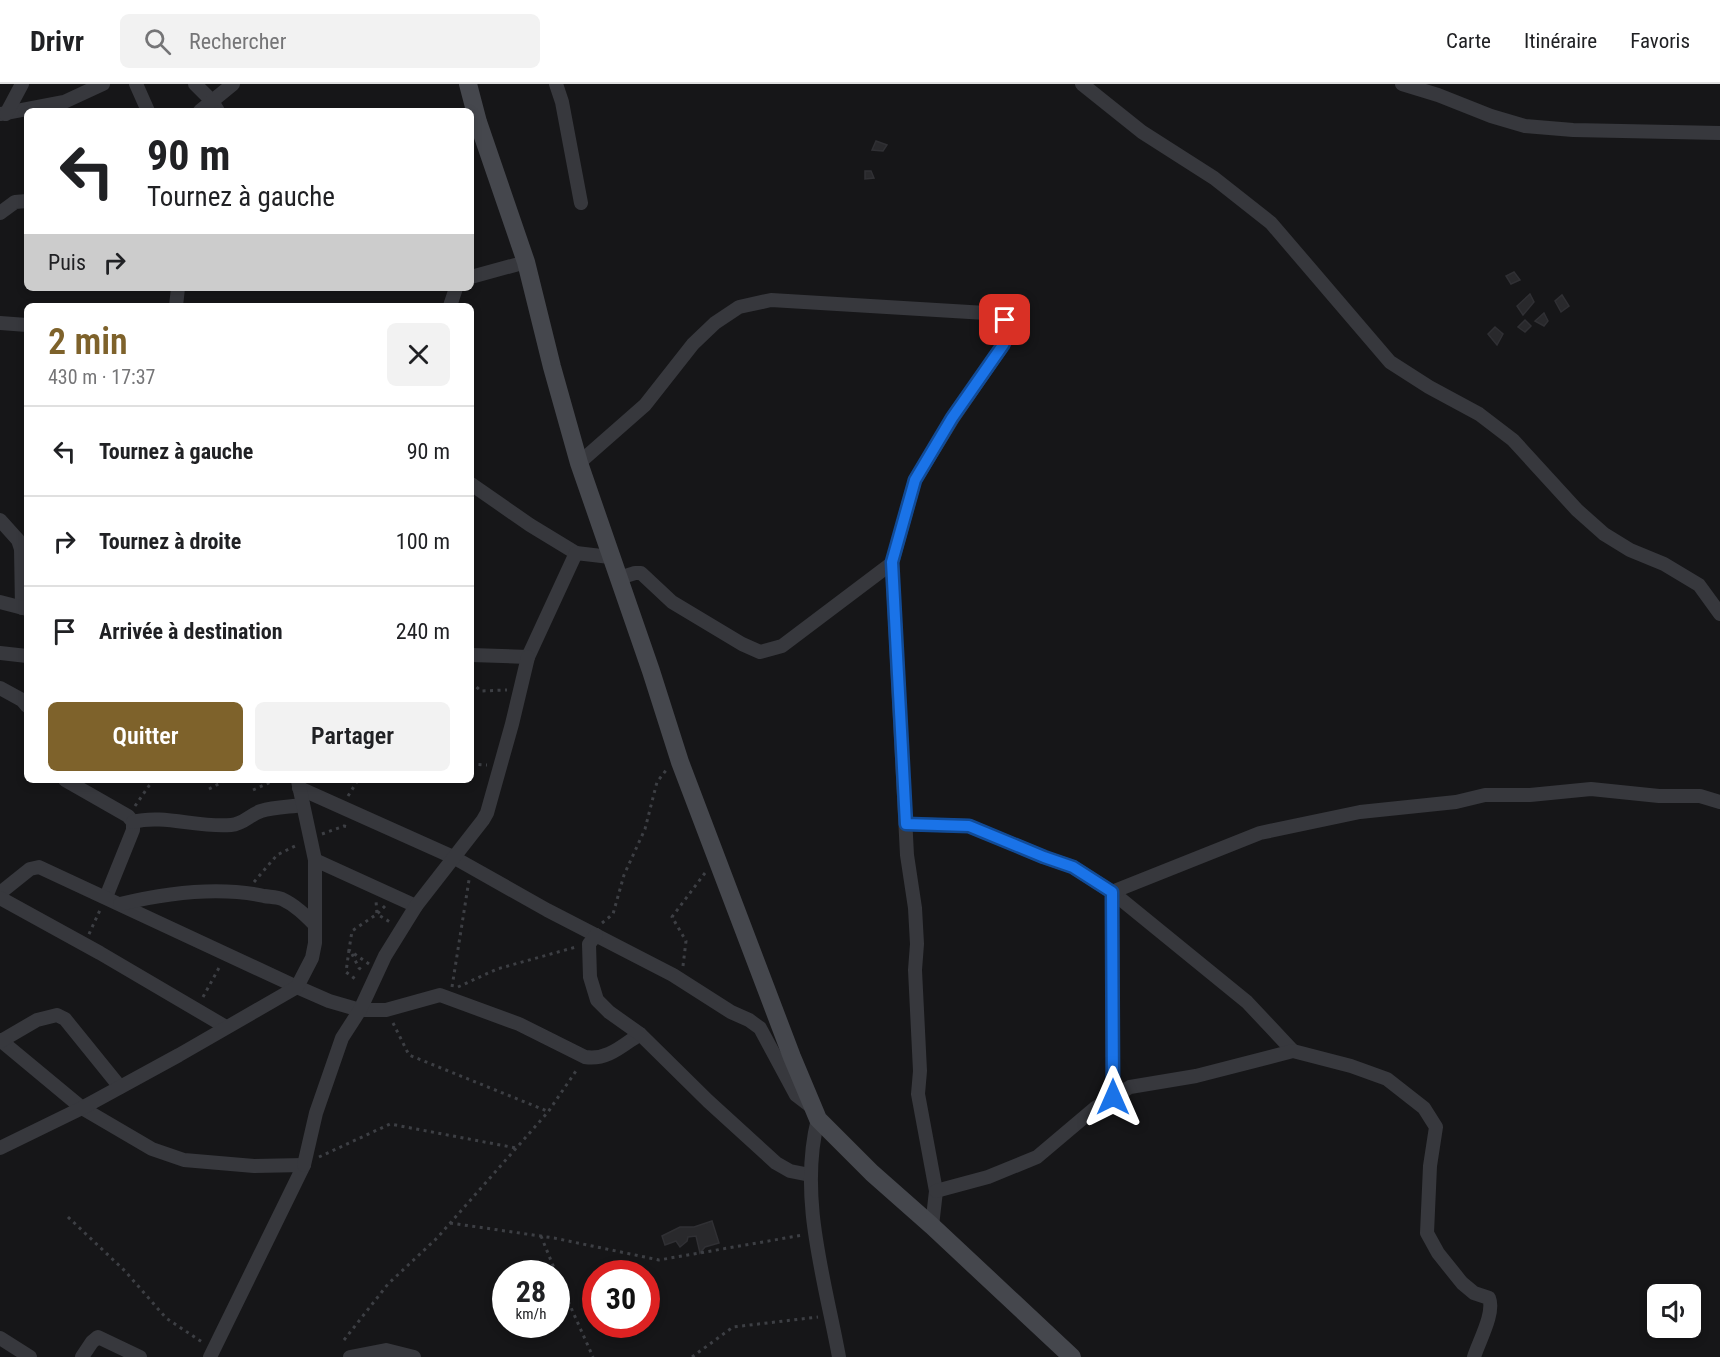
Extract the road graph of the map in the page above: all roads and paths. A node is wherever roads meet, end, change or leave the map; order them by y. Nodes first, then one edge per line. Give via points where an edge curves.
1 (22, 84) edge
2 (103, 84) edge
3 (136, 84) edge
4 (195, 84) edge
5 (233, 84) edge
6 (468, 84) edge
7 (556, 84) edge
8 (1082, 84) edge
9 (1402, 84) edge
10 (215, 106) edge
11 (34, 108) edge
12 (147, 108) edge
13 (24, 110) edge
14 (3, 114) edge
15 (1720, 133) edge
16 (24, 201) edge
17 (580, 203) dead end
18 (0, 213) edge
19 (526, 262) junction
20 (474, 275) edge
21 (0, 323) edge
22 (24, 325) edge
23 (579, 463) junction
24 (474, 486) edge
25 (0, 520) edge
26 (24, 544) edge
27 (576, 553) junction
28 (610, 557) junction
29 (892, 562) junction
30 (619, 578) junction
31 (0, 602) edge
32 (24, 608) edge
33 (1720, 614) edge
34 (0, 653) edge
35 (474, 655) edge
36 (24, 656) edge
37 (528, 657) junction
38 (474, 685) edge
39 (0, 688) edge
40 (520, 690) junction
41 (24, 702) edge
42 (678, 756) junction
43 (70, 783) edge
44 (151, 783) edge
45 (220, 783) edge
46 (268, 783) edge
47 (356, 783) edge
48 (299, 784) edge
49 (209, 789) dead end
50 (253, 790) dead end
51 (1720, 802) edge
52 (303, 805) junction
53 (342, 806) junction
54 (130, 819) junction
55 (906, 824) junction
56 (453, 857) junction
57 (716, 857) junction
58 (315, 860) junction
59 (471, 867) junction
60 (375, 887) junction
61 (1112, 892) junction
62 (0, 893) edge
63 (106, 897) junction
64 (0, 898) edge
65 (120, 904) junction
66 (416, 906) junction
67 (315, 925) junction
68 (595, 934) junction
69 (84, 945) junction
70 (351, 951) junction
71 (226, 954) junction
72 (373, 972) junction
73 (681, 980) junction
74 (362, 983) dead end
75 (297, 987) junction
76 (196, 1010) junction
77 (360, 1010) junction
78 (386, 1010) junction
79 (226, 1027) junction
80 (640, 1034) junction
81 (0, 1040) edge
82 (1293, 1051) junction
83 (585, 1057) junction
84 (120, 1087) junction
85 (1113, 1097) junction
86 (82, 1108) junction
87 (548, 1112) junction
88 (815, 1114) junction
89 (0, 1148) edge
90 (516, 1148) junction
91 (304, 1165) junction
92 (810, 1175) junction
93 (936, 1191) junction
94 (68, 1217) dead end
95 (450, 1223) junction
96 (932, 1226) junction
97 (815, 1233) junction
98 (541, 1236) junction
99 (550, 1260) edge
100 (570, 1305) edge
101 (831, 1316) junction
102 (0, 1338) edge
103 (344, 1340) dead end
104 (211, 1354) edge
105 (30, 1357) edge
106 (82, 1357) edge
107 (140, 1357) edge
108 (350, 1357) edge
109 (414, 1357) edge
110 (593, 1357) edge
111 (692, 1357) edge
112 (839, 1357) edge
113 (1072, 1357) edge
114 (1474, 1357) edge

1 - 14 street
2 - 11 street via 64,102
3 - 12 street
4 - 10 street
5 - 10 street
6 - 19 street
7 - 17 street
8 - 33 street via 1142,132 1214,178 1271,222 1390,362 1479,414 1513,440 1604,534 1699,585
9 - 15 street via 1525,126
13 - 14 street
16 - 18 street via 15,202
19 - 20 street
19 - 23 street
21 - 22 street
23 - 28 street
23 - 29 street via 645,405 700,337 739,307 771,300 997,315 1005,320 1009,331 915,480
24 - 27 street
25 - 26 street
26 - 32 street
27 - 28 street
27 - 37 street
28 - 30 street
29 - 30 street via 782,646 760,652 672,602 640,573
29 - 55 street
30 - 42 street
31 - 32 street
34 - 36 street
35 - 37 street
37 - 40 street
38 - 40 path via 481,691
39 - 41 street
40 - 56 street via 487,813
42 - 57 street
42 - 68 path via 657,782 645,829 624,875 613,914
43 - 54 street
44 - 54 path
45 - 49 path
46 - 50 path
47 - 53 path
48 - 52 street
48 - 53 street
51 - 61 street via 1700,796 1591,789 1485,795 1360,813 1260,833
52 - 54 street via 258,812 242,824 195,825 158,818
52 - 58 street
53 - 56 street
54 - 63 street via 133,830
55 - 61 street via 969,826 1073,867
55 - 93 street via 917,944 918,1094
56 - 59 street
56 - 66 street
57 - 73 path via 672,917 687,940
57 - 88 street
58 - 60 street
58 - 67 street
59 - 68 street
59 - 68 path via 451,990
60 - 66 street
60 - 70 path via 377,914 352,931
61 - 82 street via 1247,1002
61 - 85 street
62 - 63 street via 30,869 39,867
63 - 65 street
63 - 69 path
64 - 69 street
65 - 67 street via 159,896 244,891 281,899 298,908
65 - 71 street
66 - 72 street
67 - 75 street via 312,958
68 - 73 street
68 - 80 street via 590,976 597,1000
69 - 76 street
70 - 72 path
70 - 72 path via 359,968
70 - 74 path via 346,972
71 - 75 street
71 - 76 path
72 - 77 street
73 - 88 street via 760,1029 796,1095
75 - 77 street
75 - 79 street
76 - 79 street
77 - 78 street
77 - 91 street via 342,1038 316,1113
78 - 83 street via 440,995 519,1024
78 - 87 path via 409,1055
79 - 84 street
80 - 83 street via 606,1056
80 - 92 street via 776,1163
81 - 84 street via 37,1020 57,1015
81 - 86 street
82 - 85 street via 1196,1076 1130,1087
82 - 114 street via 1387,1079 1424,1108 1436,1127 1427,1233 1462,1283 1489,1298 1492,1304
83 - 87 path
84 - 86 street
85 - 93 street via 1036,1157 988,1177
86 - 89 street
86 - 91 street via 152,1149 184,1160 254,1166
87 - 90 path
88 - 92 street
88 - 96 street via 872,1173
90 - 91 path via 390,1124
90 - 95 path
91 - 104 street
92 - 97 street
93 - 96 street
94 - 104 path via 125,1271 166,1318
95 - 98 path
95 - 103 path via 388,1284
96 - 113 street
97 - 98 path via 659,1260
97 - 101 street
98 - 99 path
100 - 110 path
101 - 111 path via 733,1327
101 - 112 street
102 - 105 street
106 - 107 street via 98,1337
108 - 109 street via 386,1350

